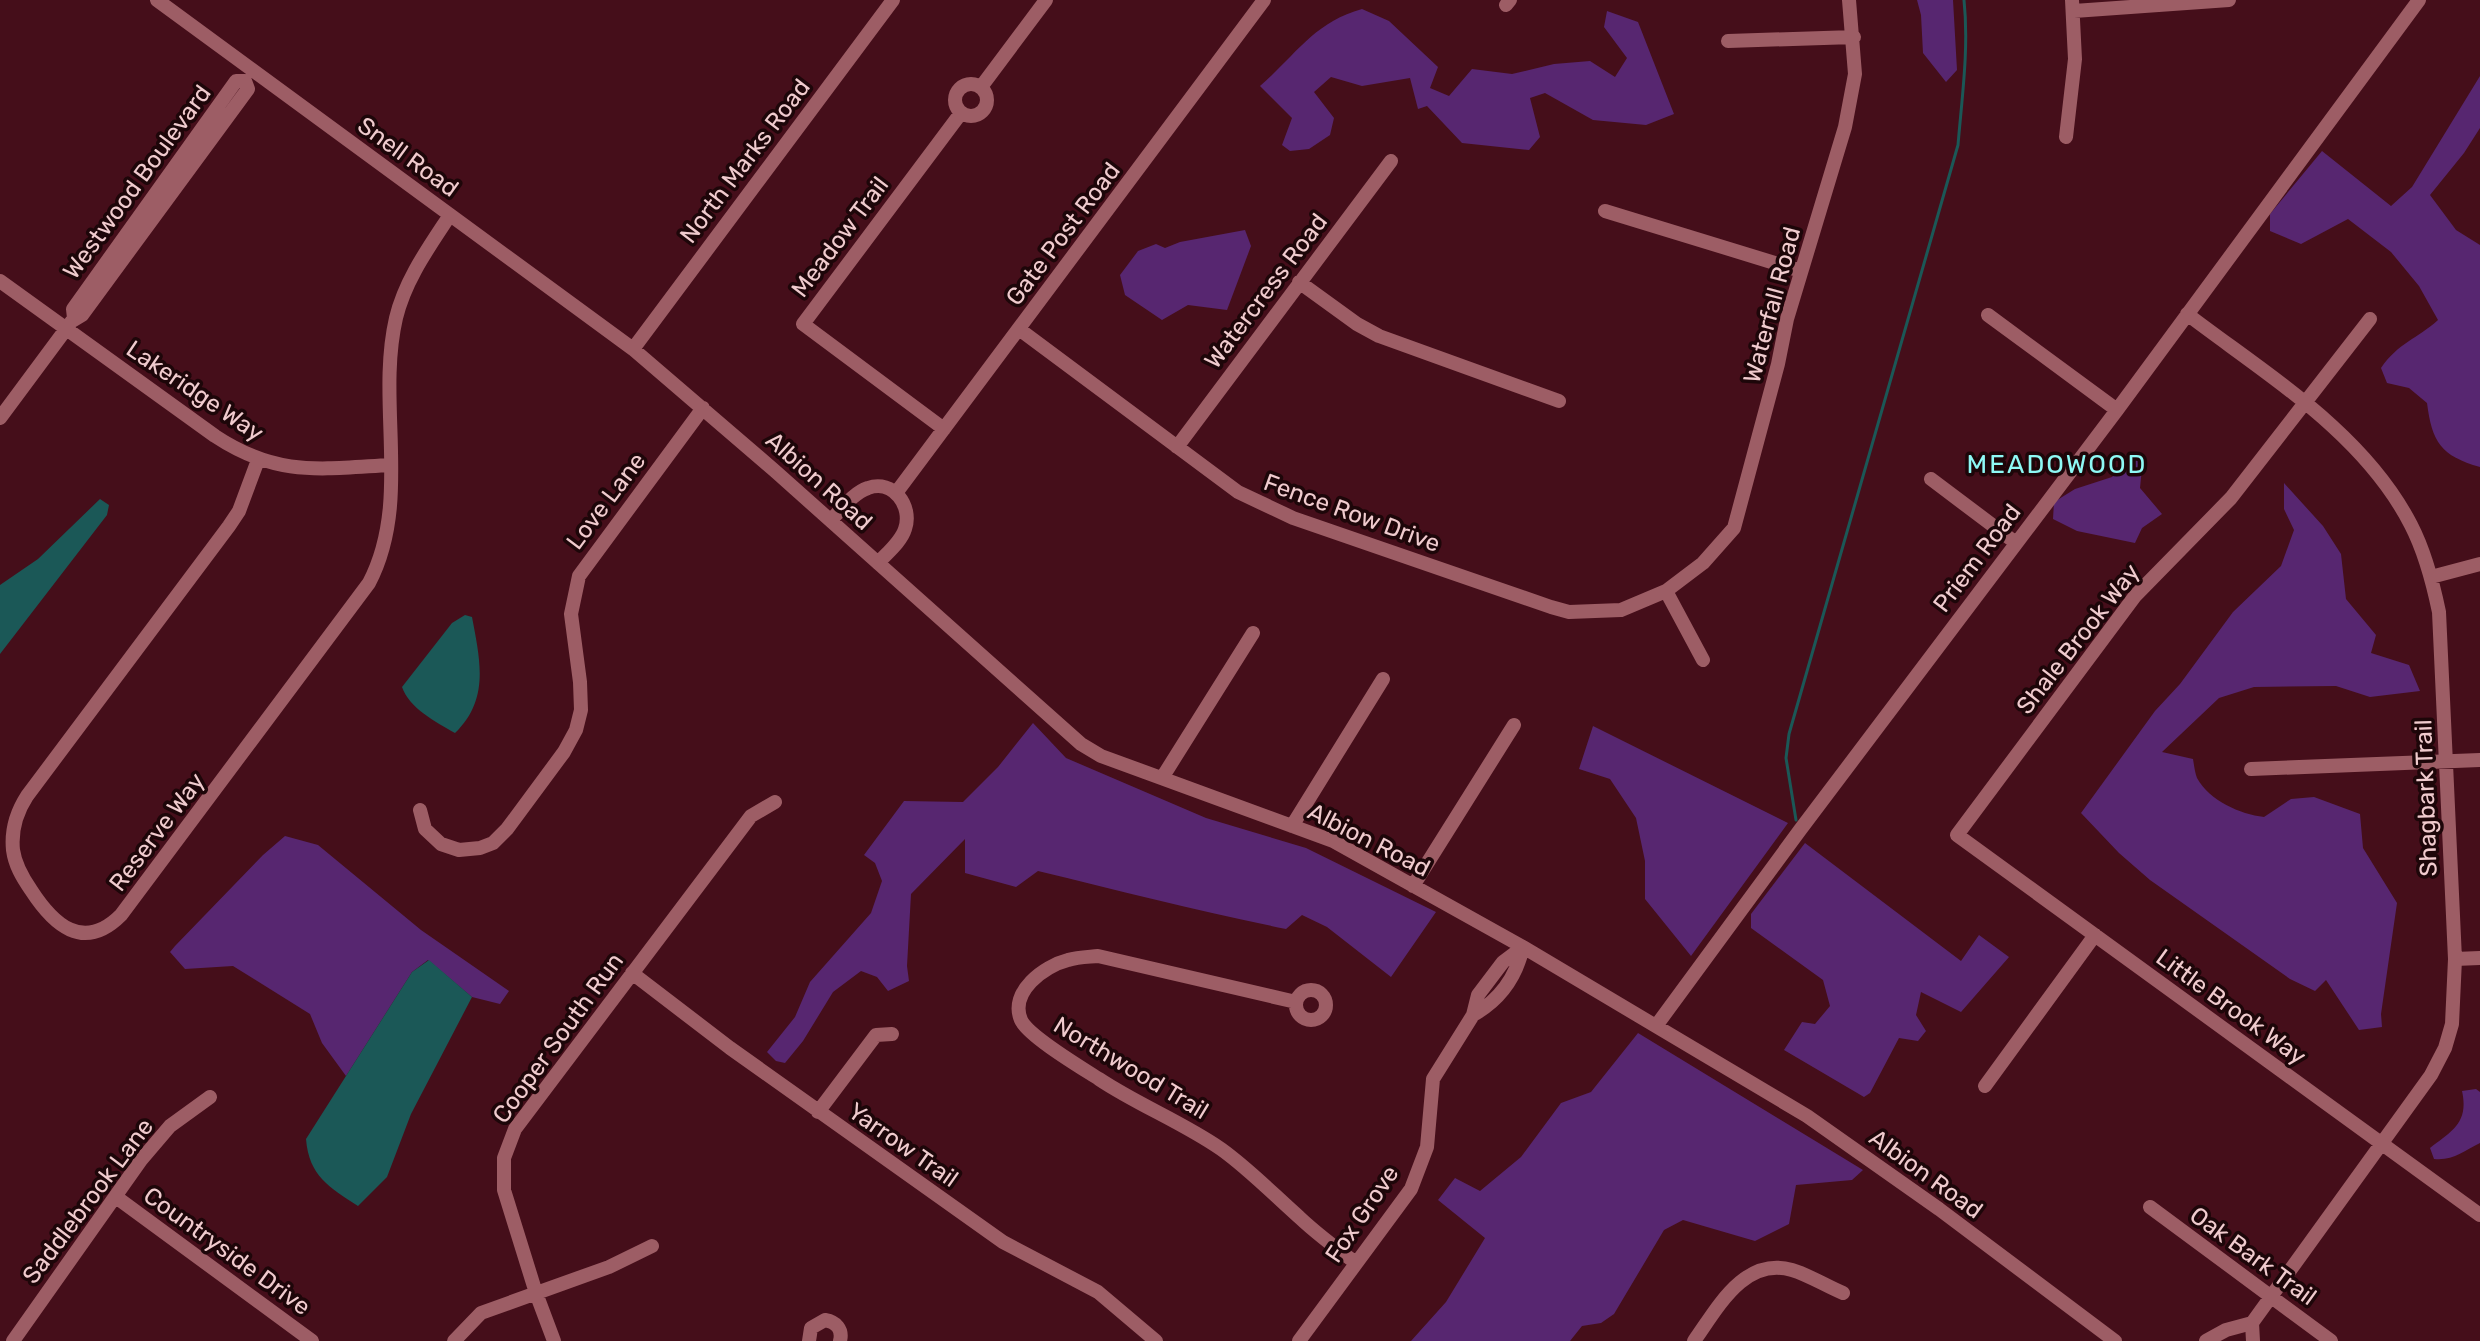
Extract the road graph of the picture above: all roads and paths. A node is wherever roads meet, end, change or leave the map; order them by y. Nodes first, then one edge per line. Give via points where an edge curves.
1 (157, 0) edge
2 (893, 0) edge
3 (1046, 0) edge
4 (1264, 0) edge
5 (1849, 0) edge
6 (2229, 0) edge
7 (2419, 0) edge
8 (2073, 5) edge
9 (1854, 37) junction
10 (1728, 41) dead end
11 (249, 76) junction
12 (981, 87) junction
13 (961, 113) junction
14 (2066, 137) dead end
15 (1391, 161) dead end
16 (1605, 211) dead end
17 (450, 215) junction
18 (1801, 271) junction
19 (0, 281) edge
20 (1299, 282) junction
21 (2187, 314) junction
22 (1988, 315) dead end
23 (2370, 319) dead end
24 (70, 324) junction
25 (1019, 329) junction
26 (633, 349) junction
27 (1559, 401) dead end
28 (2304, 404) junction
29 (703, 408) junction
30 (2117, 410) junction
31 (0, 418) edge
32 (944, 429) junction
33 (1177, 447) junction
34 (258, 460) junction
35 (390, 465) junction
36 (1931, 479) dead end
37 (896, 493) junction
38 (831, 520) junction
39 (2016, 543) junction
40 (878, 563) junction
41 (2480, 564) edge
42 (2431, 577) junction
43 (1666, 591) junction
44 (1253, 633) dead end
45 (1703, 660) dead end
46 (1383, 679) dead end
47 (1514, 725) dead end
48 (2480, 760) edge
49 (2447, 761) junction
50 (2251, 769) dead end
51 (1162, 778) junction
52 (775, 802) dead end
53 (420, 810) dead end
54 (1292, 826) junction
55 (1957, 835) joint
56 (1413, 886) junction
57 (2095, 935) junction
58 (1523, 947) junction
59 (2480, 958) edge
60 (2455, 959) junction
61 (632, 973) junction
62 (1296, 1002) dead end
63 (1656, 1026) junction
64 (892, 1034) dead end
65 (1985, 1086) dead end
66 (210, 1097) dead end
67 (818, 1112) junction
68 (2383, 1144) junction
69 (116, 1197) junction
70 (2150, 1207) dead end
71 (2480, 1215) edge
72 (652, 1246) dead end
73 (1356, 1263) junction
74 (536, 1293) junction
75 (1843, 1293) dead end
76 (2271, 1297) junction
77 (2252, 1323) junction
78 (13, 1341) edge
79 (312, 1341) edge
80 (454, 1341) edge
81 (554, 1341) edge
82 (809, 1341) edge
83 (840, 1341) edge
84 (1156, 1341) edge
85 (1299, 1341) edge
86 (1694, 1341) edge
87 (2115, 1341) edge
88 (2206, 1341) edge
89 (2253, 1341) edge
90 (2331, 1341) edge

1 - 11 street, Snell Road
2 - 26 street, North Marks Road
3 - 12 street, Meadow Trail
4 - 25 street, Gate Post Road
5 - 9 street, Waterfall Road
6 - 8 street
7 - 21 street, Priem Road
8 - 14 street via 2075,59
9 - 10 street
9 - 18 street, Waterfall Road via 1855,74 1845,127
11 - 17 street, Snell Road
11 - 24 street, Westwood Boulevard via 248,89 82,315
12 - 13 street, Meadow Trail via 969,83 957,92
12 - 13 street, Meadow Trail via 988,98 985,109 976,116
13 - 32 street, Meadow Trail via 803,324
15 - 20 street, Watercress Road
16 - 18 street
17 - 26 street, Snell Road
17 - 35 street, Reserve Way via 408,283 396,318
18 - 43 street, Waterfall Road via 1734,528 1703,563
19 - 24 street, Lakeridge Way
20 - 27 street via 1379,336
20 - 33 street, Watercress Road
21 - 28 street, Shagbark Trail
21 - 30 street, Priem Road
22 - 30 street
23 - 28 street, Shale Brook Way
24 - 31 street, Westwood Boulevard
24 - 34 street, Lakeridge Way via 215,436
25 - 32 street, Gate Post Road
25 - 33 street, Fence Row Drive
26 - 29 street, Albion Road
28 - 42 street, Shagbark Trail via 2346,436 2371,464 2411,525
28 - 55 street, Shale Brook Way via 2231,498 2135,596
29 - 38 street, Albion Road
29 - 53 street, Love Lane via 579,576 571,614 581,710 564,752 493,843 454,849 441,844 425,829
30 - 39 street, Priem Road
32 - 37 street, Gate Post Road
33 - 43 street, Fence Row Drive via 1269,509 1551,607 1569,612 1621,610
34 - 35 street, Lakeridge Way via 305,468
34 - 35 street, Reserve Way via 234,519 16,816 13,850 20,874 49,917 67,929 103,929 125,911 361,596 385,539
36 - 39 street
37 - 38 street via 881,486 866,489
37 - 40 street via 907,510 906,527
38 - 40 street, Albion Road
39 - 63 street, Priem Road
40 - 51 street, Albion Road via 1074,738 1101,756
41 - 42 street
42 - 49 street, Shagbark Trail via 2439,612
43 - 45 street
44 - 51 street
46 - 54 street
47 - 56 street
48 - 49 street
49 - 50 street
49 - 60 street, Shagbark Trail
51 - 54 street, Albion Road
52 - 61 street, Cooper South Run via 751,816
54 - 56 street, Albion Road via 1349,849
55 - 57 street, Little Brook Way
56 - 58 street, Albion Road
57 - 65 street
57 - 68 street, Little Brook Way
58 - 63 street, Albion Road
58 - 73 street, Fox Grove via 1518,970 1492,1004 1473,1015 1433,1079 1427,1147 1411,1189
59 - 60 street
60 - 68 street, Shagbark Trail via 2452,1024 2445,1048
61 - 67 street, Yarrow Trail
61 - 74 street, Cooper South Run via 508,1143 504,1190
62 - 73 street, Northwood Trail via 1098,956 1065,960 1042,972 1024,991 1019,1011 1025,1026 1064,1055 1239,1162
63 - 87 street, Albion Road via 1807,1116
64 - 67 street via 876,1035
66 - 69 street, Saddlebrook Lane via 170,1126
67 - 84 street, Yarrow Trail via 1003,1242 1098,1292
68 - 71 street, Little Brook Way
68 - 76 street, Shagbark Trail
69 - 78 street, Saddlebrook Lane
69 - 79 street, Countryside Drive
70 - 76 street, Oak Bark Trail
72 - 74 street
73 - 85 street, Fox Grove
74 - 80 street via 481,1313
74 - 81 street, Cooper South Run
75 - 86 street via 1790,1269 1762,1269 1735,1284
76 - 77 street, Shagbark Trail
76 - 90 street, Oak Bark Trail
77 - 88 street
77 - 89 street
82 - 83 street via 811,1328 825,1320 837,1325

